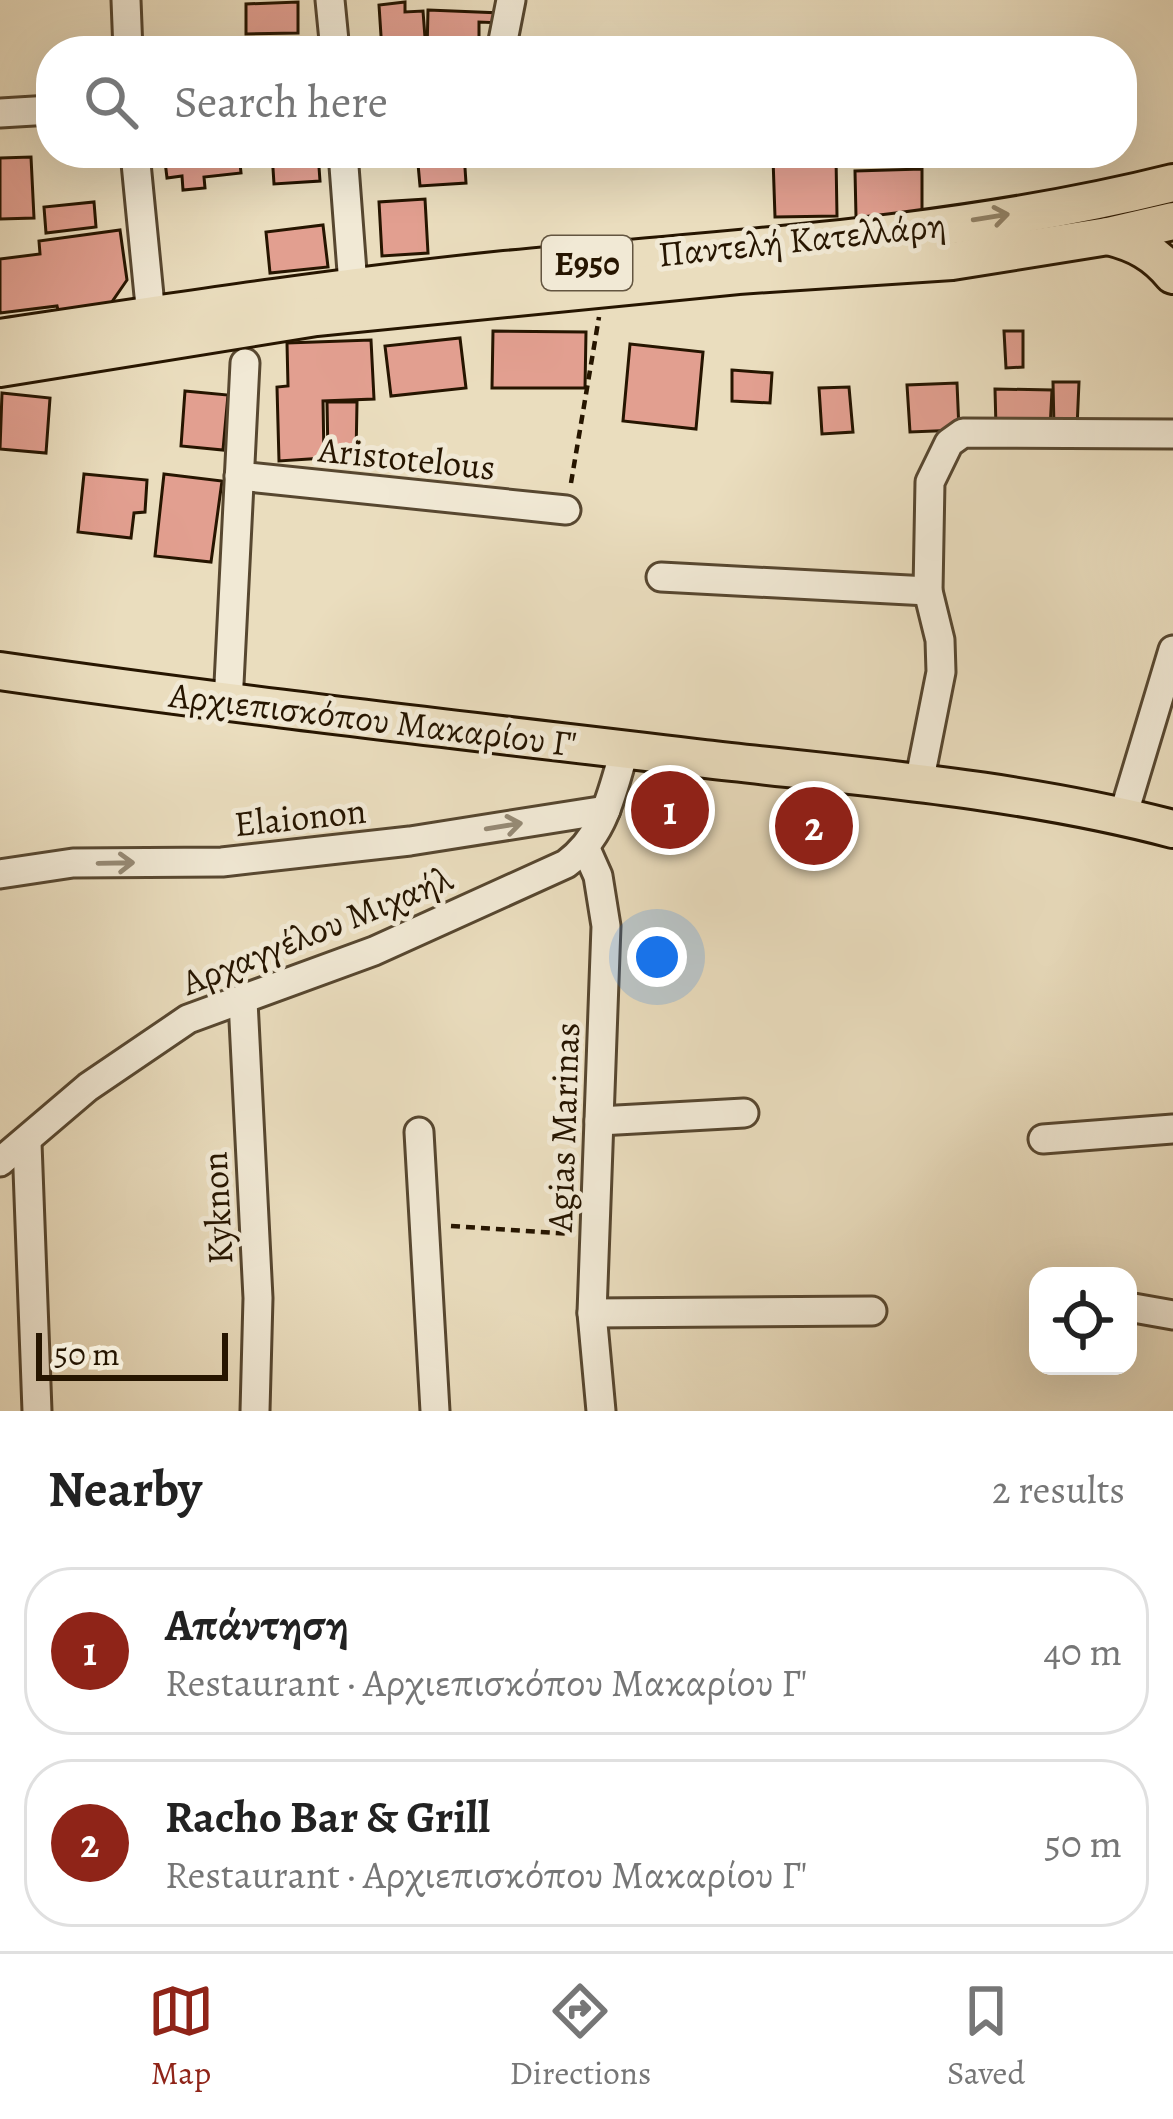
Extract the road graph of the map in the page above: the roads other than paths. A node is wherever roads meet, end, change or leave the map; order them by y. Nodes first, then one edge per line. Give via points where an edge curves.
1 (126, 0) edge
2 (331, 0) edge
3 (511, 0) edge
4 (127, 36) edge
5 (334, 36) edge
6 (504, 36) edge
7 (36, 111) edge
8 (0, 113) edge
9 (136, 168) edge
10 (344, 168) edge
11 (1173, 183) edge
12 (1173, 220) edge
13 (1108, 236) junction
14 (1173, 275) edge
15 (353, 285) junction
16 (151, 316) junction
17 (0, 338) edge
18 (245, 362) dead end
19 (0, 368) edge
20 (1173, 434) edge
21 (239, 476) junction
22 (566, 510) road end
23 (661, 578) dead end
24 (928, 591) junction
25 (1173, 650) edge
26 (0, 671) edge
27 (228, 704) junction
28 (625, 749) junction
29 (919, 784) junction
30 (606, 810) junction
31 (1123, 816) junction
32 (1173, 829) edge
33 (586, 849) junction
34 (0, 874) edge
35 (243, 1001) junction
36 (744, 1113) dead end
37 (599, 1121) junction
38 (1173, 1129) edge
39 (419, 1132) dead end
40 (1043, 1139) dead end
41 (27, 1142) junction
42 (0, 1162) edge
43 (1137, 1308) edge
44 (872, 1311) dead end
45 (592, 1312) junction
46 (1173, 1315) edge
47 (37, 1411) edge
48 (255, 1411) edge
49 (435, 1411) edge
50 (601, 1411) edge

1 - 4 street
2 - 5 street
3 - 6 street
7 - 8 street
9 - 16 street
10 - 15 street
15 -> 11 main road, Παντελή Κατελλάρη / E950 via 963,221
12 - 13 main road, Παντελή Κατελλάρη / E950
13 - 14 main road via 1154,254
13 - 19 main road, Παντελή Κατελλάρη / E950 via 952,261 316,316
15 - 16 main road, Παντελή Κατελλάρη / E950
16 - 17 main road, Παντελή Κατελλάρη / E950
18 - 21 street
20 - 24 street via 964,433 949,443 930,482
21 - 22 street, Aristotelous
21 - 27 street
23 - 24 street
24 - 29 street via 941,672
25 - 31 street
26 - 27 main road, Αρχιεπισκόπου Μακαρίου Γ'
27 - 28 main road, Αρχιεπισκόπου Μακαρίου Γ'
28 - 29 main road, Αρχιεπισκόπου Μακαρίου Γ'
28 - 30 street
29 - 31 main road, Αρχιεπισκόπου Μακαρίου Γ'
30 - 33 street
34 -> 30 street, Elaionon via 73,863 245,859
31 - 32 main road, Αρχιεπισκόπου Μακαρίου Γ'
33 - 35 street, Αρχαγγέλου Μιχαήλ via 374,951
33 - 37 street, Agias Marinas via 606,926
35 - 41 street, Αρχαγγέλου Μιχαήλ via 188,1019 150,1043
35 - 48 street, Kyknon via 258,1298
36 - 37 street
37 - 45 street, Agias Marinas
38 - 40 street
39 - 49 street
41 - 42 street, Αρχαγγέλου Μιχαήλ
41 - 47 street
43 - 46 street
44 - 45 street
45 - 50 street, Agias Marinas

